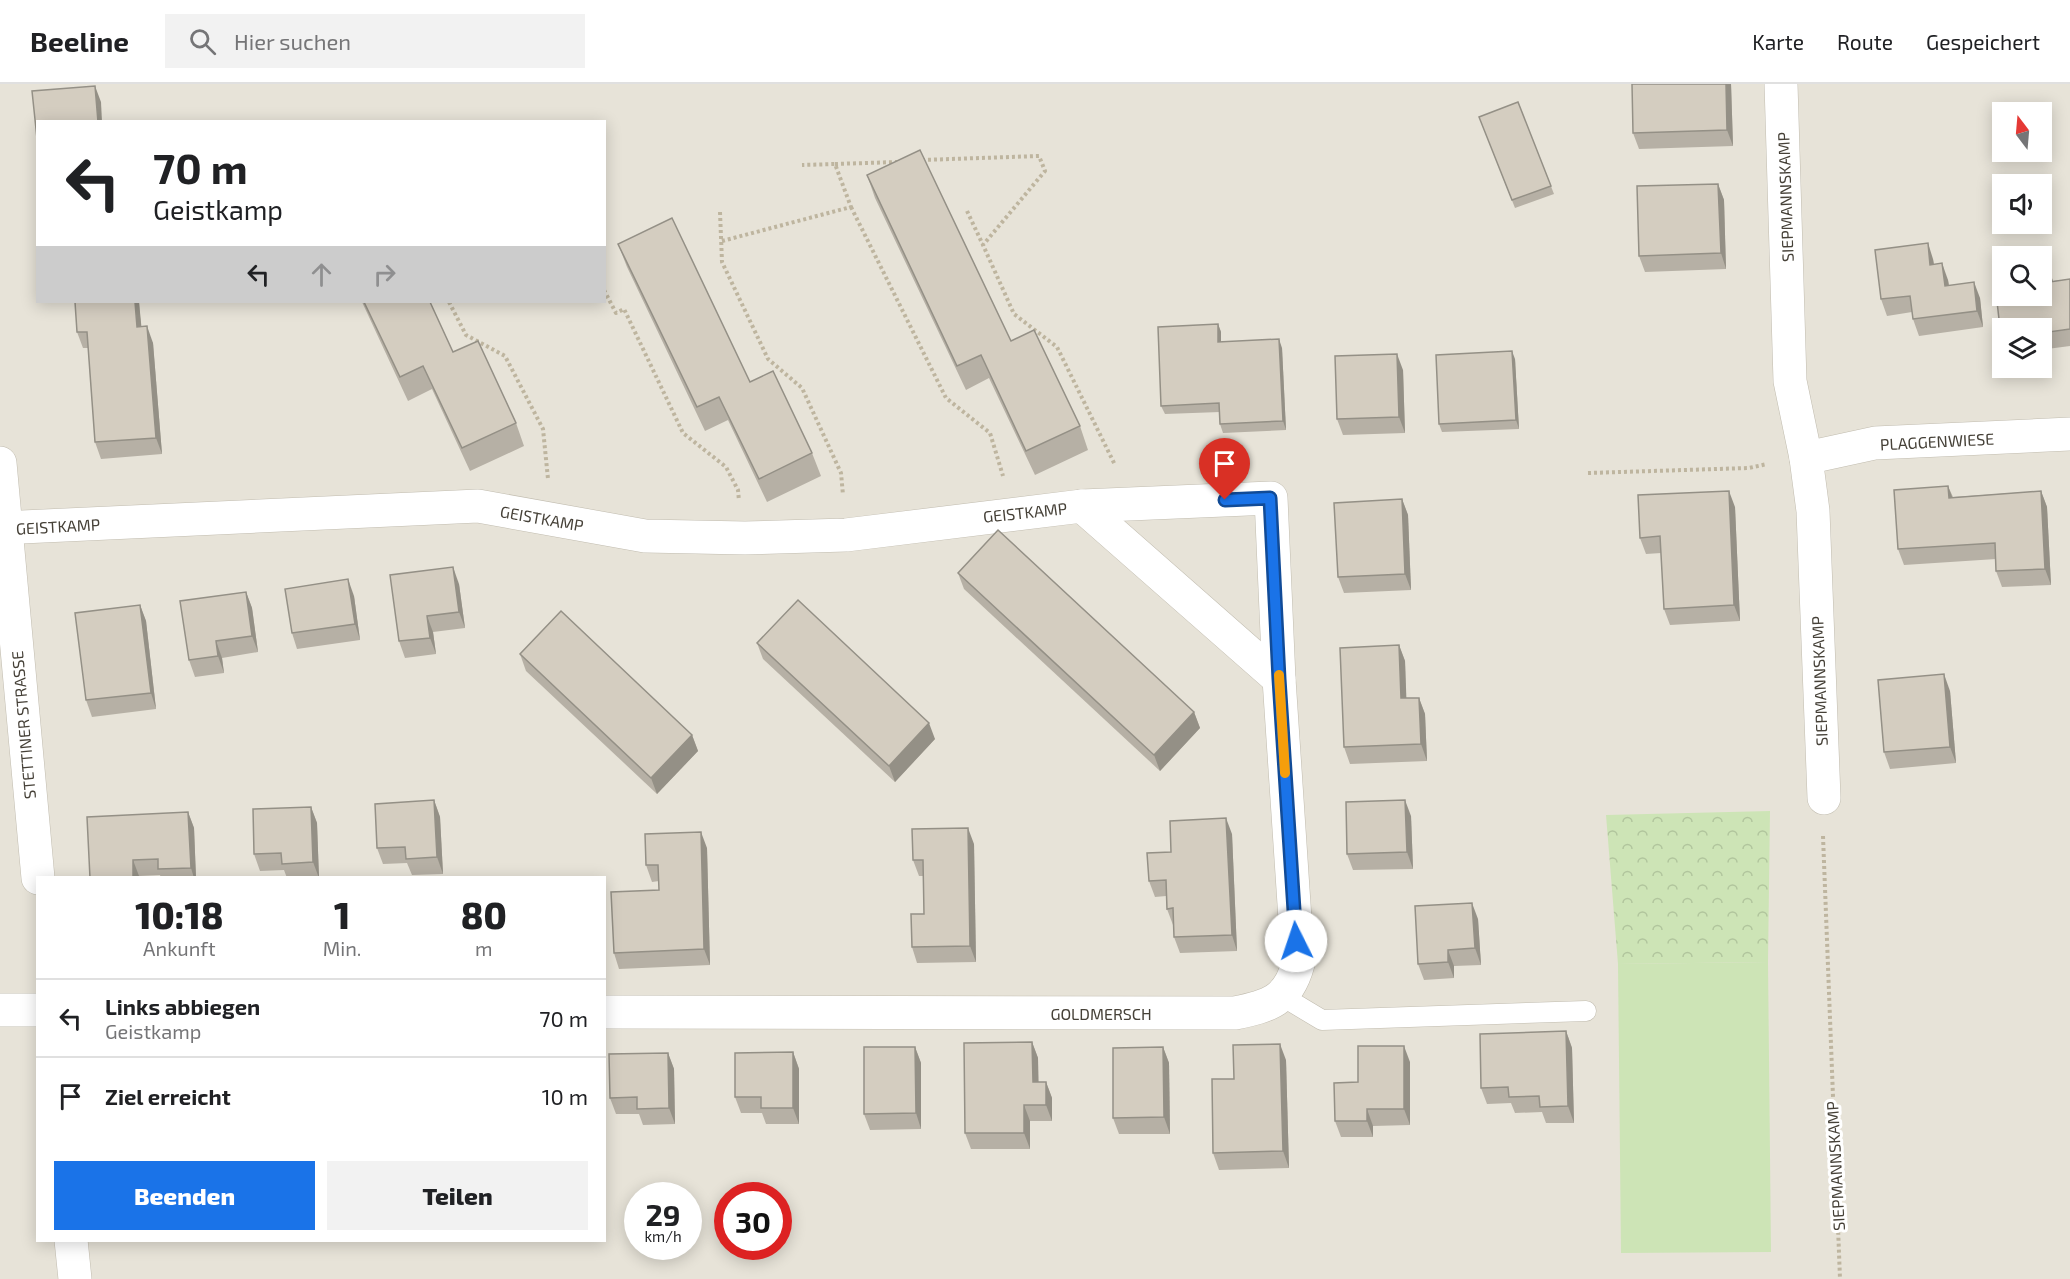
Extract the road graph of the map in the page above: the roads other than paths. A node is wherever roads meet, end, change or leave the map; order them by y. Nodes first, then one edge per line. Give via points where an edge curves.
1 (1781, 84) edge
2 (2070, 434) edge
3 (1806, 458) junction
4 (0, 463) edge
5 (1082, 506) junction
6 (3, 528) edge
7 (1279, 679) junction
8 (1824, 798) road end
9 (38, 876) edge
10 (1282, 996) junction
11 (0, 1010) edge
12 (36, 1010) edge
13 (1586, 1011) dead end
14 (606, 1012) edge
15 (71, 1242) edge
16 (75, 1279) edge

1 - 3 street, SIEPMANNSKAMP via 1790,381
2 - 3 street, PLAGGENWIESE via 1875,443
3 - 8 street, SIEPMANNSKAMP via 1813,511
4 - 6 street, STETTINER STRASSE
5 - 6 street, GEISTKAMP via 846,535 745,538 645,536 478,506
5 - 7 street, GEISTKAMP
5 - 7 street, GEISTKAMP via 1270,498
6 - 9 street, STETTINER STRASSE
7 - 10 street, GEISTKAMP via 1298,964 1293,981
10 - 13 lane via 1322,1020
10 - 14 street, GOLDMERSCH via 1266,1007 1235,1013
11 - 12 street
15 - 16 street

